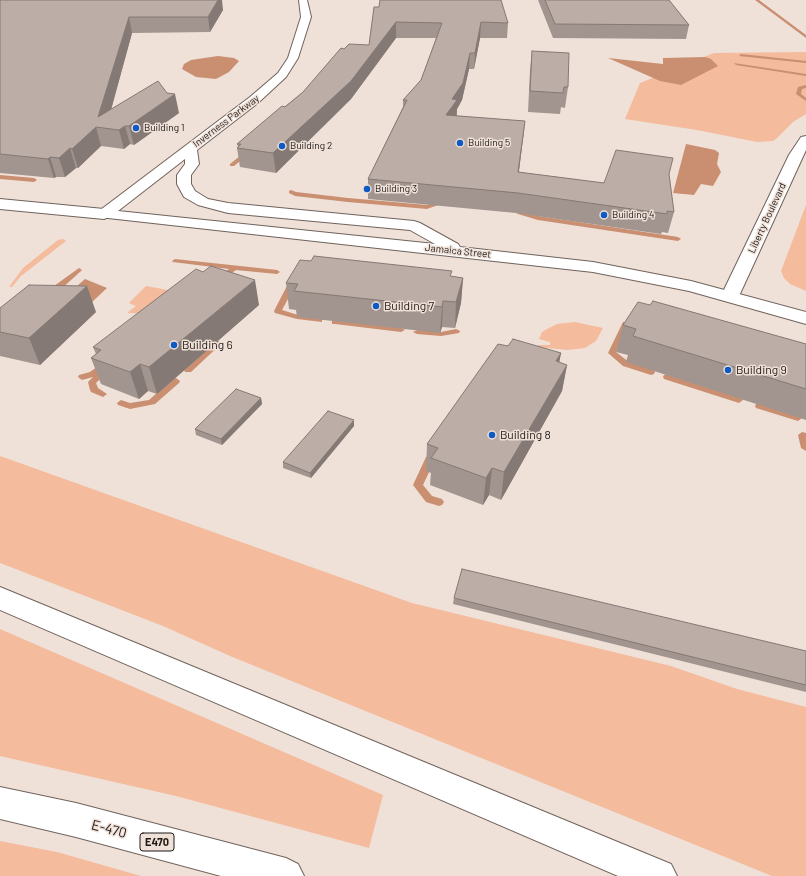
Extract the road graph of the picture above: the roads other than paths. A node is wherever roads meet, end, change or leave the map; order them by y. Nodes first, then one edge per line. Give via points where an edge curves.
1 (303, 0) edge
2 (806, 140) edge
3 (190, 148) junction
4 (0, 204) edge
5 (104, 214) junction
6 (460, 251) junction
7 (730, 296) junction
8 (806, 318) edge
9 (0, 598) edge
10 (0, 803) edge
11 (286, 876) edge
12 (659, 876) edge

1 - 3 main road, Inverness Parkway via 306,17 293,58 286,70 257,97
2 - 7 main road, Liberty Boulevard via 796,155
3 - 5 main road, Inverness Parkway
3 - 6 main road via 192,164 184,175 184,184 190,194 203,202 228,208 414,226
4 - 5 main road, Jamaica Street
5 - 6 main road, Jamaica Street
6 - 7 main road, Jamaica Street via 599,268
7 - 8 main road, Jamaica Street
9 - 12 main road
10 - 11 main road, E-470 / E470 via 76,820

